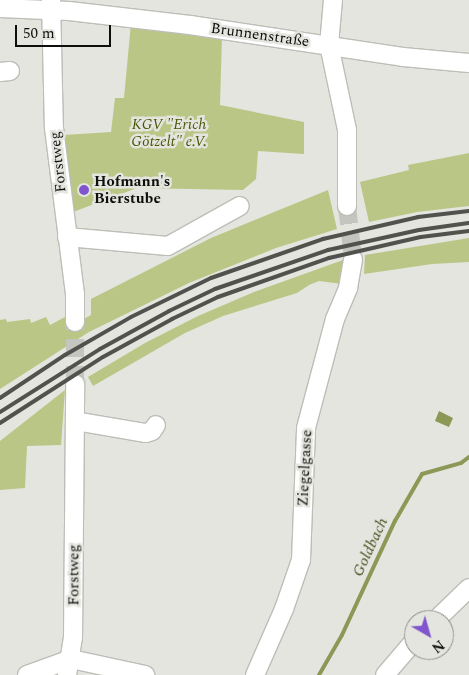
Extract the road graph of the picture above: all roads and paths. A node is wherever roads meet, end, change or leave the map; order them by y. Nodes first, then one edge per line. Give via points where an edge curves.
1 (333, 0) edge
2 (51, 6) edge
3 (0, 8) edge
4 (329, 45) junction
5 (469, 63) edge
6 (240, 206) dead end
7 (347, 206) tunnel mouth
8 (67, 237) junction
9 (353, 259) tunnel mouth
10 (75, 322) tunnel mouth
11 (75, 384) tunnel mouth
12 (75, 421) junction
13 (156, 425) dead end
14 (469, 588) edge
15 (446, 610) edge
16 (404, 653) edge
17 (69, 667) edge
18 (28, 675) edge
19 (145, 675) edge
20 (255, 675) edge
21 (385, 675) edge

1 - 4 street
2 - 3 street, Brunnenstraße
2 - 4 street, Brunnenstraße
2 - 8 street, Forstweg via 54,128
4 - 5 street, Brunnenstraße via 402,57
4 - 7 street via 347,130
6 - 8 street via 168,246
8 - 10 street, Forstweg via 75,294
9 - 20 street, Ziegelgasse via 348,288 335,319 306,428 301,560
11 - 12 street, Forstweg
12 - 13 street via 146,433
12 - 17 street, Forstweg via 73,638
14 - 15 street
16 - 21 street
17 - 18 street
17 - 19 street

